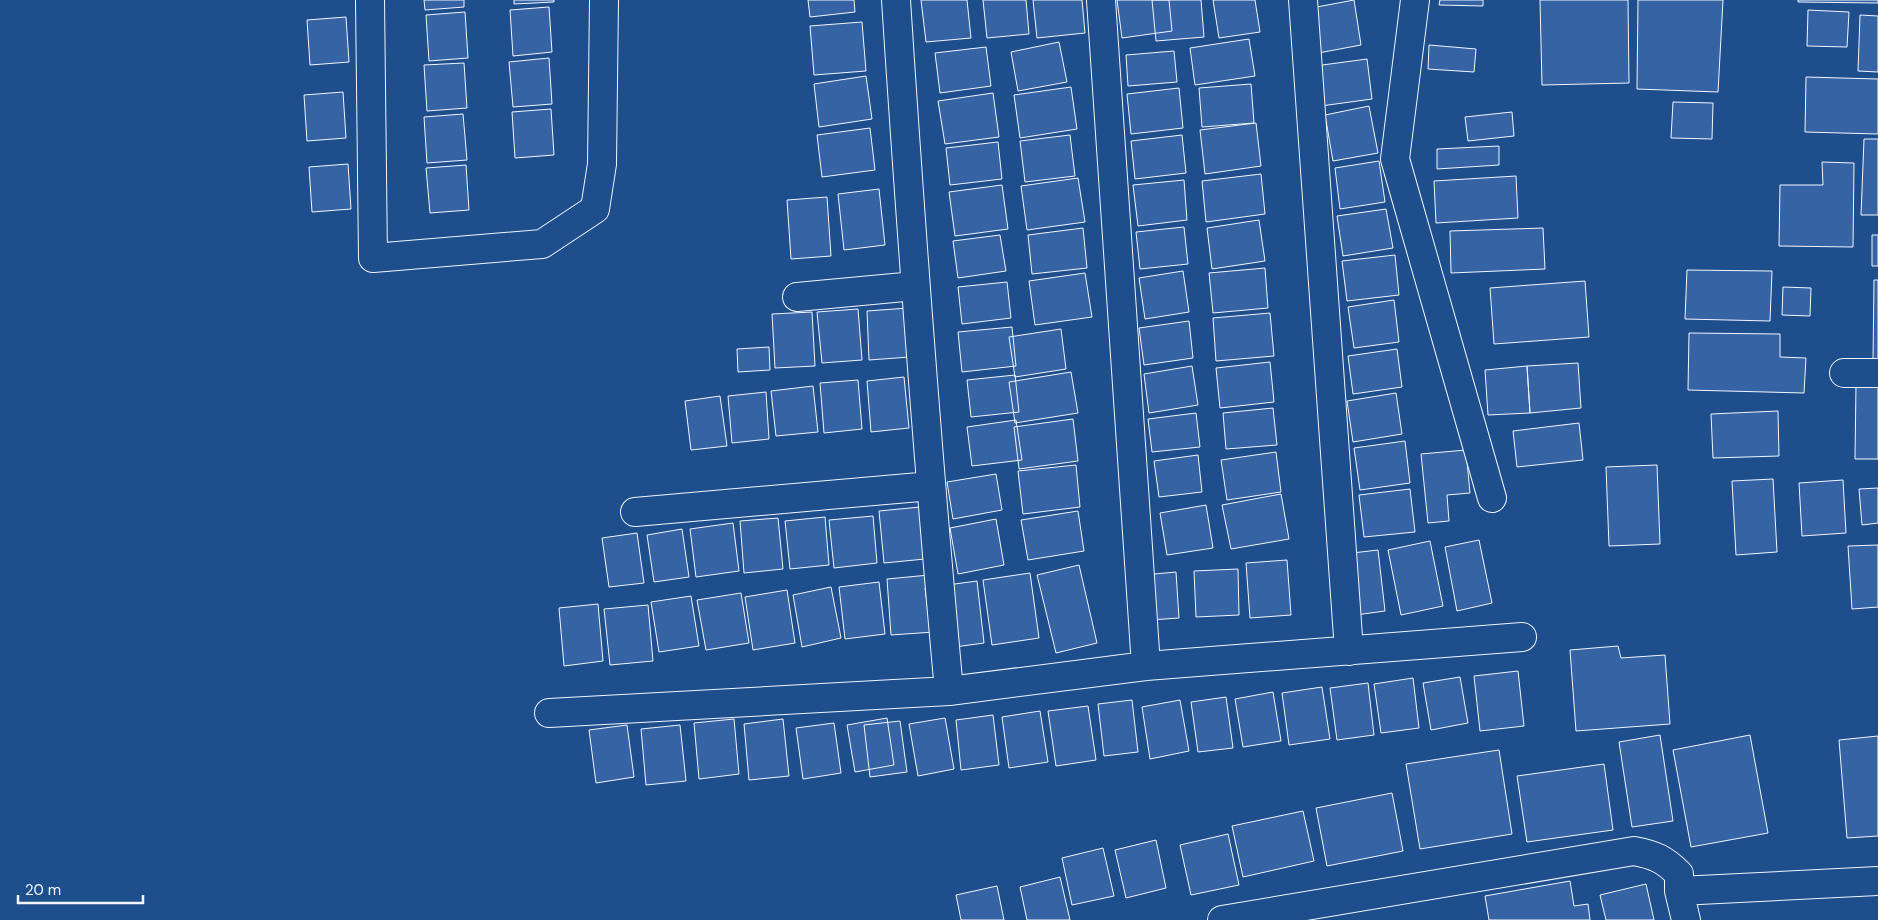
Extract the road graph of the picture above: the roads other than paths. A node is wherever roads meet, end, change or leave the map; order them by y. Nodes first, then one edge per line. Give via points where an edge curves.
1 (370, 0) edge
2 (604, 0) edge
3 (896, 0) edge
4 (1101, 0) edge
5 (1303, 0) edge
6 (1415, 0) edge
7 (915, 286) junction
8 (797, 297) dead end
9 (1844, 373) dead end
10 (1878, 373) edge
11 (930, 486) junction
12 (1492, 498) dead end
13 (636, 512) dead end
14 (1522, 637) dead end
15 (1349, 651) junction
16 (1146, 666) junction
17 (950, 691) junction
18 (549, 713) dead end
19 (1878, 881) edge
20 (1679, 890) junction
21 (1222, 920) edge
22 (1686, 920) edge

1 - 2 street via 373,258 542,244 595,209 602,164
3 - 7 street
4 - 16 street
5 - 15 street
6 - 12 street via 1395,159
7 - 8 street
7 - 11 street
9 - 10 street
11 - 13 street
11 - 17 street
14 - 15 street
15 - 16 street
16 - 17 street
17 - 18 street
19 - 20 street
20 - 21 street via 1679,874 1668,863 1653,854 1634,851
20 - 22 street

